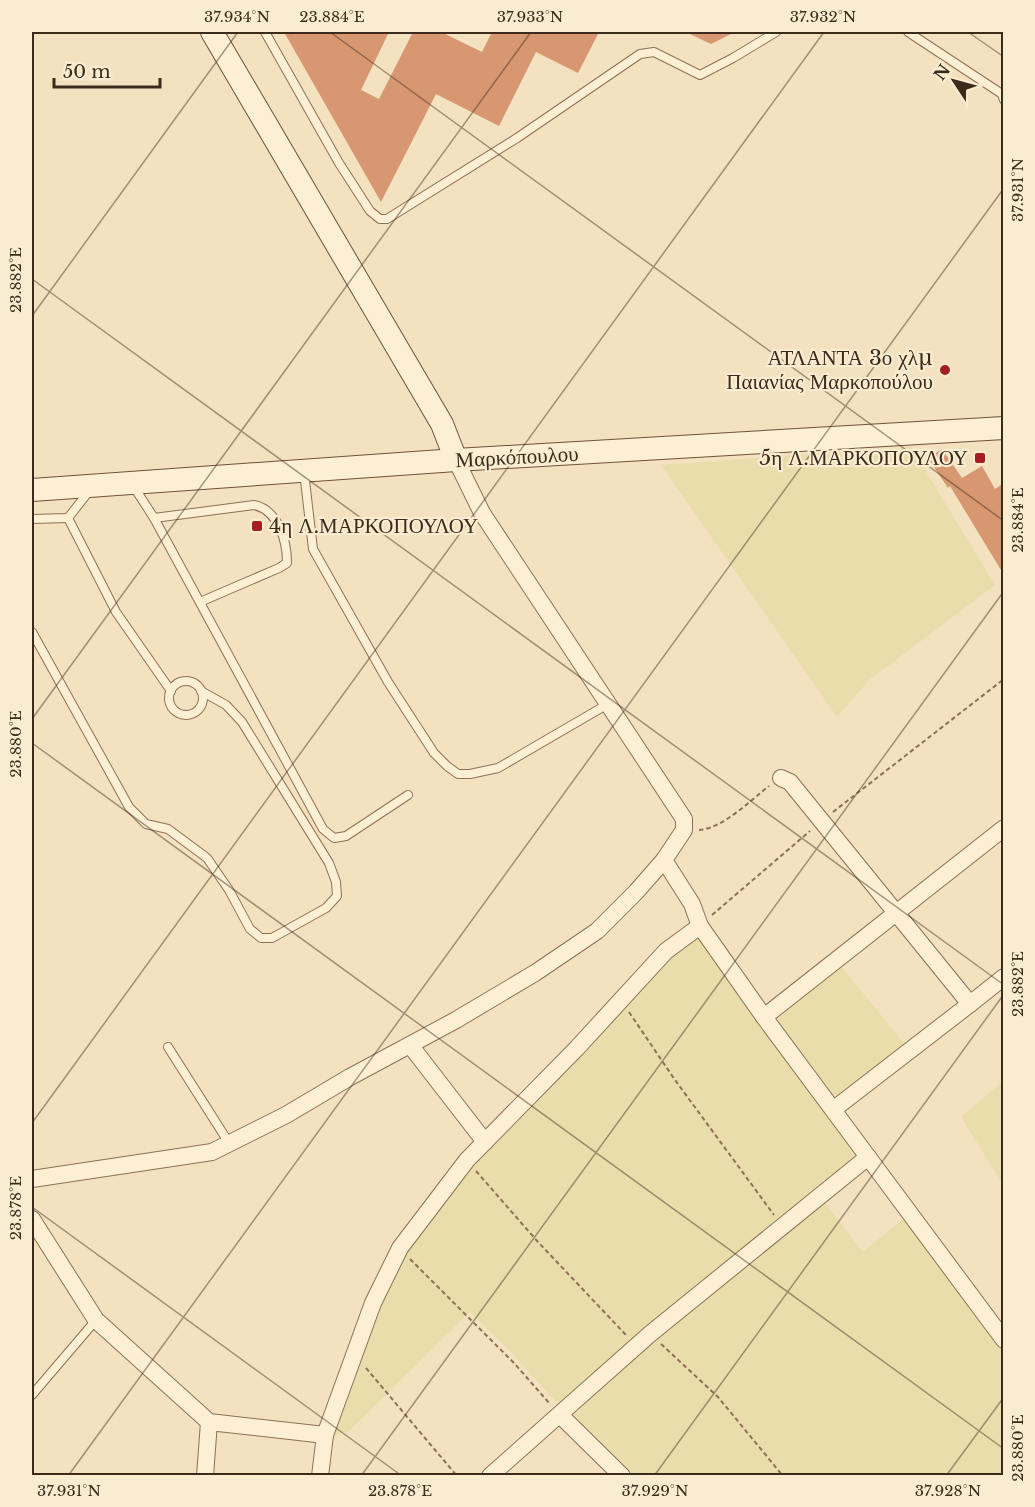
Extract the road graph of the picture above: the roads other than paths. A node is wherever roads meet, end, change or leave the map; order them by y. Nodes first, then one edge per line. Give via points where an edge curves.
1 (212, 32) edge
2 (265, 32) edge
3 (776, 32) edge
4 (908, 32) edge
5 (1004, 100) edge
6 (1004, 428) edge
7 (456, 460) junction
8 (304, 472) junction
9 (131, 482) junction
10 (94, 485) junction
11 (32, 490) edge
12 (68, 518) junction
13 (154, 518) junction
14 (32, 519) edge
15 (200, 602) junction
16 (32, 632) edge
17 (171, 691) junction
18 (201, 691) junction
19 (608, 704) junction
20 (781, 778) road end
21 (408, 795) dead end
22 (1004, 828) edge
23 (664, 860) junction
24 (896, 911) junction
25 (700, 926) junction
26 (1004, 977) edge
27 (970, 1004) junction
28 (764, 1017) junction
29 (410, 1045) junction
30 (168, 1047) dead end
31 (834, 1109) junction
32 (485, 1142) junction
33 (229, 1143) junction
34 (868, 1157) junction
35 (32, 1179) edge
36 (32, 1219) edge
37 (96, 1320) junction
38 (1004, 1340) edge
39 (32, 1395) edge
40 (560, 1415) junction
41 (209, 1422) junction
42 (325, 1435) junction
43 (205, 1476) edge
44 (320, 1476) edge
45 (490, 1476) edge
46 (622, 1476) edge

1 - 7 main road via 442,424
2 - 3 lane via 339,163 370,211 383,219 517,138 640,54 654,52 700,75
4 - 5 lane via 1002,94
6 - 7 main road, Μαρκόπουλου
7 - 8 main road, Μαρκόπουλου
7 - 19 street via 482,513
8 - 9 main road, Μαρκόπουλου
8 - 19 lane via 313,549 394,691 434,753 447,766 458,774 498,768
9 - 10 main road, Μαρκόπουλου
9 - 13 lane
10 - 11 main road, Μαρκόπουλου
10 - 12 lane
12 - 14 lane
12 - 17 lane via 116,612
13 - 15 lane
13 - 15 lane via 254,505 272,514 281,532 287,563
15 - 21 lane via 323,829 334,838 346,837
16 - 18 lane via 129,807 146,824 168,829 207,858 250,928 261,938 272,938 326,908 337,896 336,882 242,722 226,705
17 - 18 lane via 178,683 189,682
17 - 18 lane via 172,707 186,715 200,707
19 - 23 street via 684,819 684,830
20 - 24 street via 790,782
22 - 24 street
23 - 25 street via 692,904
23 - 29 street via 597,931 536,973
24 - 27 street
24 - 28 street
25 - 28 street
25 - 32 street via 666,951
26 - 27 street
27 - 31 street
28 - 31 street
29 - 32 street
29 - 33 street
30 - 33 lane
31 - 34 street
32 - 42 street via 400,1248 373,1303
33 - 35 street via 213,1152
34 - 38 street
34 - 40 street via 650,1334
36 - 37 street
37 - 39 lane
37 - 41 street
40 - 45 street
40 - 46 street
41 - 42 street
41 - 43 street
42 - 44 street

